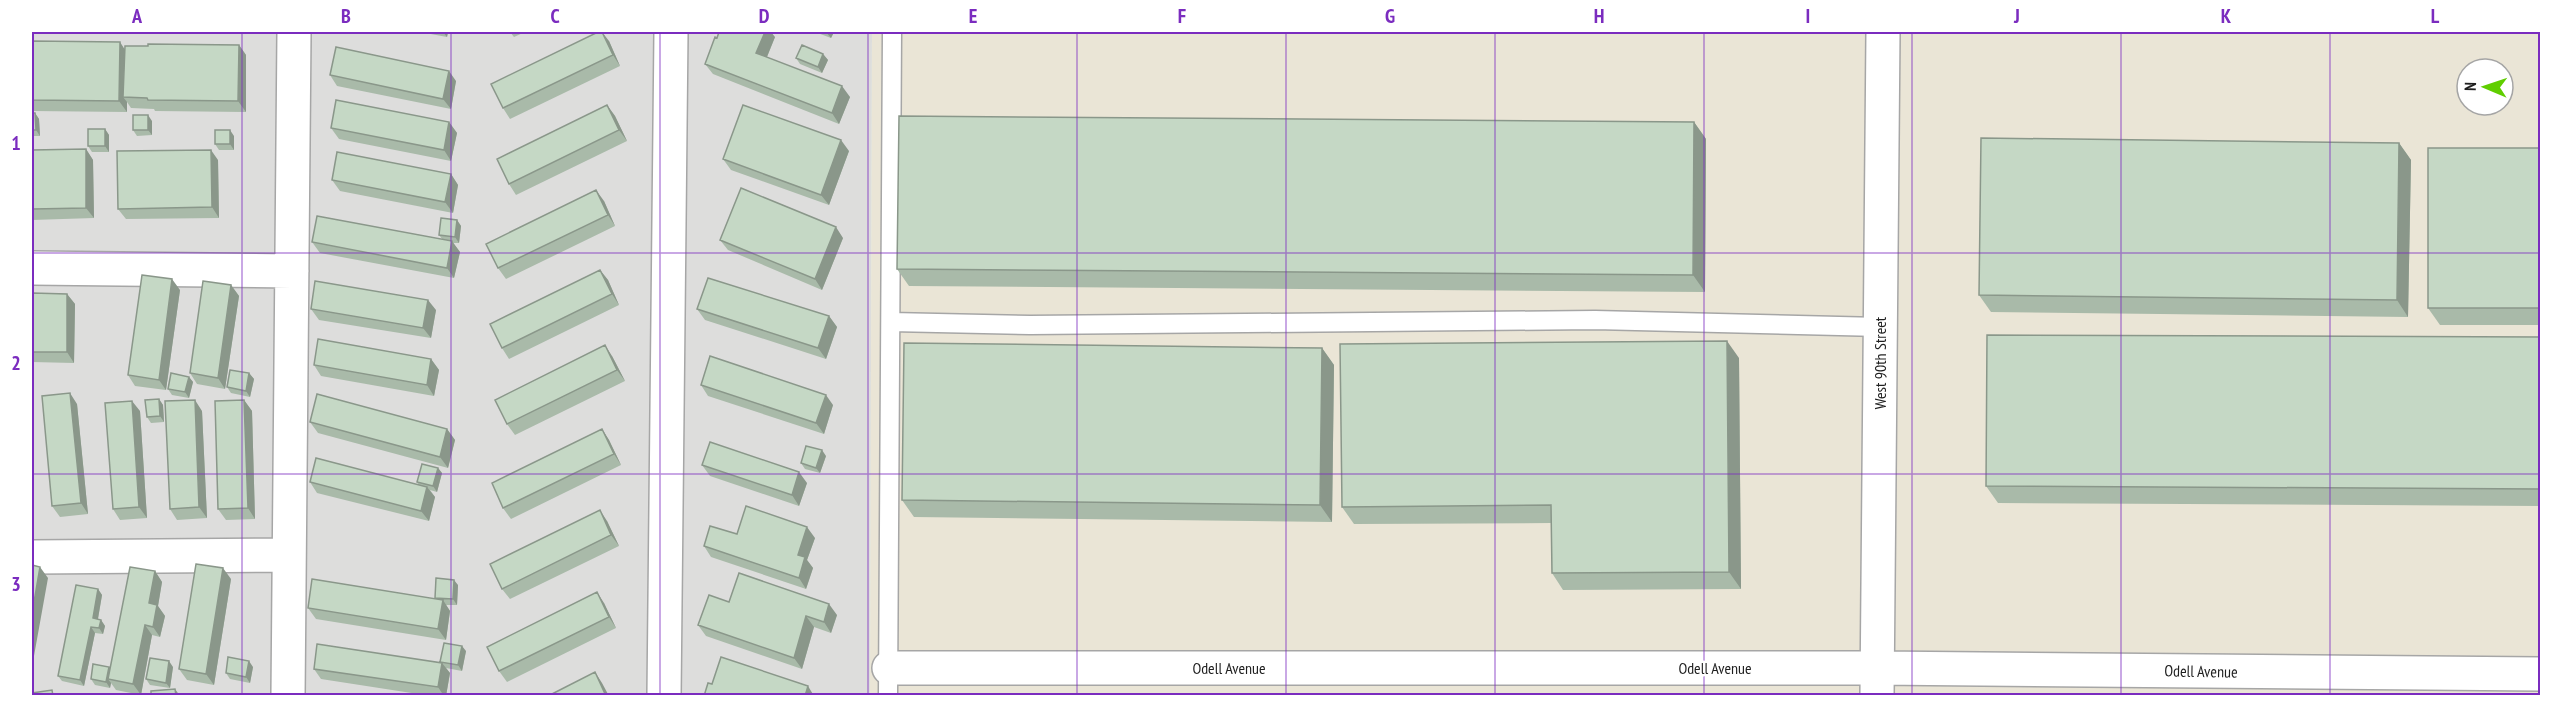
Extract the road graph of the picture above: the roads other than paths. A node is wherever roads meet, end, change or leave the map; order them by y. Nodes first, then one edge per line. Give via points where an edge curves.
1 (294, 32) edge
2 (671, 32) edge
3 (892, 32) edge
4 (1883, 32) edge
5 (32, 268) edge
6 (292, 271) junction
7 (891, 322) junction
8 (1880, 327) junction
9 (289, 555) junction
10 (32, 557) edge
11 (2541, 674) edge
12 (889, 682) edge
13 (1877, 682) edge
14 (288, 696) edge
15 (664, 696) edge

1 - 6 street
2 - 15 street
3 - 7 lane
4 - 8 street, West 90th Street
5 - 6 street
6 - 9 street
7 - 8 lane via 1030,325 1595,320
7 - 12 lane
8 - 13 street, West 90th Street
9 - 10 street
9 - 14 street
11 - 13 street, Odell Avenue
12 - 13 street, Odell Avenue

